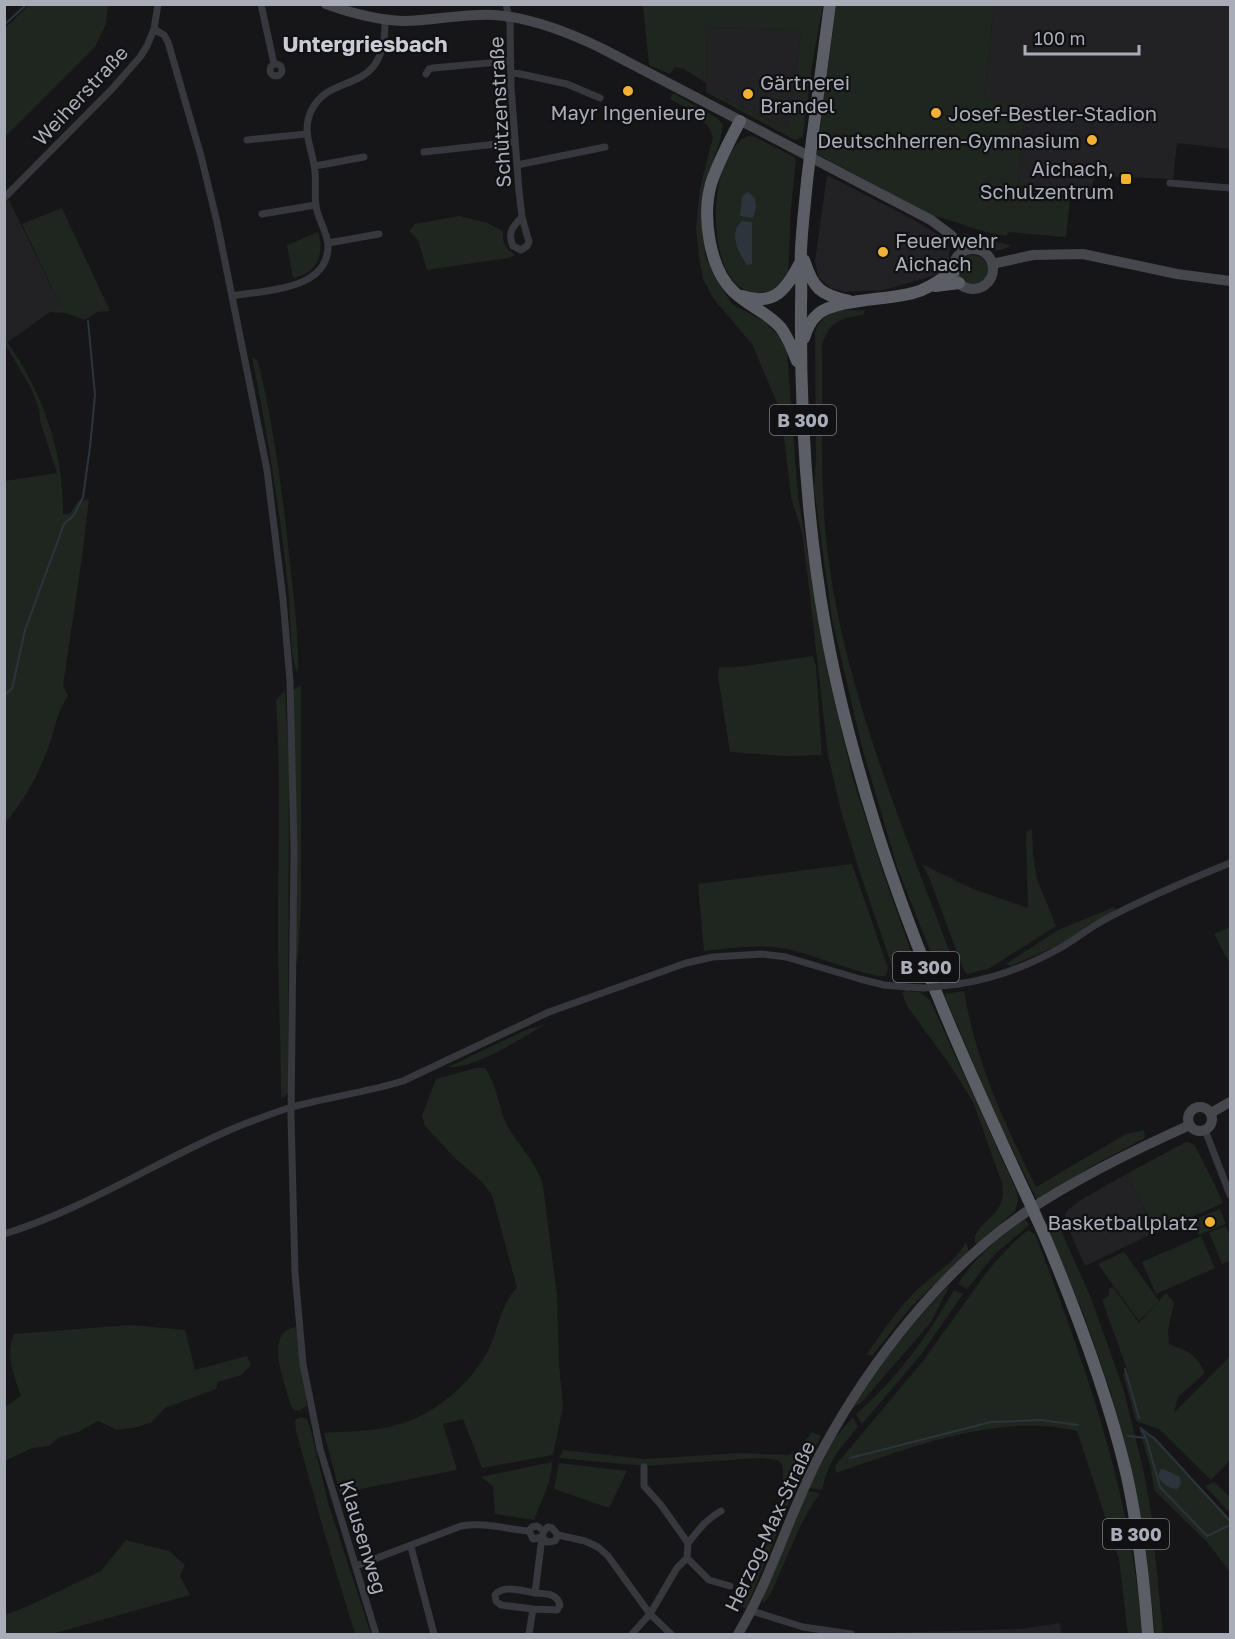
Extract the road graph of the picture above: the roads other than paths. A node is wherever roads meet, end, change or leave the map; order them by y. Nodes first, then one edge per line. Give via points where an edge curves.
1 (158, 4) edge
2 (261, 4) edge
3 (326, 4) edge
4 (506, 4) edge
5 (830, 4) edge
6 (510, 17) junction
7 (385, 20) junction
8 (154, 29) junction
9 (511, 61) junction
10 (274, 64) dead end
11 (511, 72) junction
12 (426, 74) dead end
13 (600, 98) dead end
14 (740, 121) junction
15 (306, 134) junction
16 (247, 140) dead end
17 (515, 142) junction
18 (605, 147) dead end
19 (424, 152) dead end
20 (364, 157) dead end
21 (517, 165) junction
22 (315, 166) junction
23 (1170, 183) dead end
24 (1230, 188) edge
25 (4, 198) edge
26 (315, 205) junction
27 (262, 214) dead end
28 (522, 217) dead end
29 (379, 234) dead end
30 (328, 243) junction
31 (964, 251) junction
32 (801, 256) junction
33 (992, 264) junction
34 (954, 271) junction
35 (1230, 281) edge
36 (959, 283) junction
37 (931, 286) junction
38 (733, 291) junction
39 (232, 296) junction
40 (855, 302) junction
41 (800, 348) junction
42 (800, 368) junction
43 (1230, 863) edge
44 (1230, 1102) edge
45 (291, 1107) junction
46 (1211, 1113) junction
47 (1190, 1125) junction
48 (1204, 1130) junction
49 (1230, 1195) edge
50 (4, 1234) edge
51 (644, 1467) dead end
52 (721, 1511) dead end
53 (543, 1534) junction
54 (558, 1535) junction
55 (688, 1543) junction
56 (411, 1547) junction
57 (687, 1558) junction
58 (356, 1566) junction
59 (730, 1586) dead end
60 (535, 1593) junction
61 (533, 1609) junction
62 (752, 1611) junction
63 (650, 1614) junction
64 (851, 1634) edge
65 (376, 1635) edge
66 (434, 1635) edge
67 (529, 1635) edge
68 (632, 1635) edge
69 (671, 1635) edge
70 (738, 1635) edge
71 (1148, 1635) edge

1 - 8 street, Weiherstraße
2 - 10 street
3 - 7 main road
4 - 6 street, Schützenstraße
5 - 32 highway, B 300, bridge
6 - 7 main road
6 - 9 street, Schützenstraße
6 - 14 main road via 561,30
7 - 15 street via 381,52 373,67 317,101 308,117
8 - 25 street, Weiherstraße via 144,51 114,88
8 - 39 street, Klausenweg via 168,42 177,71 204,167
9 - 11 street, Schützenstraße
9 - 12 street via 433,68
11 - 13 street via 567,84
11 - 17 street, Schützenstraße
14 - 31 main road via 931,220
14 - 38 highway via 718,163 709,197 712,252 719,272
15 - 16 street
15 - 22 street
17 - 19 street
17 - 21 street, Schützenstraße
18 - 21 street
20 - 22 street
21 - 28 street, Schützenstraße
22 - 26 street
23 - 24 street
26 - 27 street
26 - 30 street
29 - 30 street
30 - 39 street via 325,259 309,279 287,287
31 - 33 main road via 980,250
31 - 34 main road via 956,260
32 - 38 highway via 788,285 771,298 755,299
32 - 40 highway via 817,288 827,295
32 - 41 highway, B 300
33 - 35 main road via 1033,255 1083,254
33 - 36 main road via 991,278 983,286 971,289
34 - 36 main road
34 - 37 highway
36 - 37 highway
37 - 40 highway via 898,297
38 - 42 highway via 777,324
39 - 45 street, Klausenweg via 267,470 290,681 294,850
40 - 41 highway via 819,313 810,323
41 - 42 highway, B 300
42 - 71 highway, B 300, bridge via 811,533 824,625 862,777 894,882 932,982 1079,1318 1117,1435 1134,1516
43 - 45 street, bridge via 1121,911 1029,963 993,976 958,984 907,987 884,985 786,957 714,957 686,963 549,1012 403,1080
44 - 46 main road
45 - 50 street via 178,1154 83,1204
45 - 58 street, Klausenweg via 295,1260 303,1364 320,1449
46 - 47 main road via 1204,1107 1194,1108 1188,1116
46 - 48 main road via 1211,1123
47 - 48 main road
47 - 62 main road, Herzog-Max-Straße via 1094,1172 1024,1214 962,1266 917,1312 867,1379 823,1448
48 - 49 street
51 - 55 street via 644,1486
52 - 55 street via 711,1516
53 - 54 street via 548,1527
53 - 54 street via 547,1542 555,1541
53 - 56 street via 537,1526 529,1531 472,1524
53 - 60 street
54 - 63 street via 598,1547
55 - 57 street
56 - 58 street
56 - 66 street
57 - 59 street via 709,1580
57 - 63 street
58 - 65 street, Klausenweg
60 - 61 street via 554,1596 560,1605 552,1612
60 - 61 street via 504,1588 495,1595 501,1605
61 - 67 street
62 - 64 street via 803,1627
62 - 70 main road, Herzog-Max-Straße
63 - 68 street
63 - 69 street

